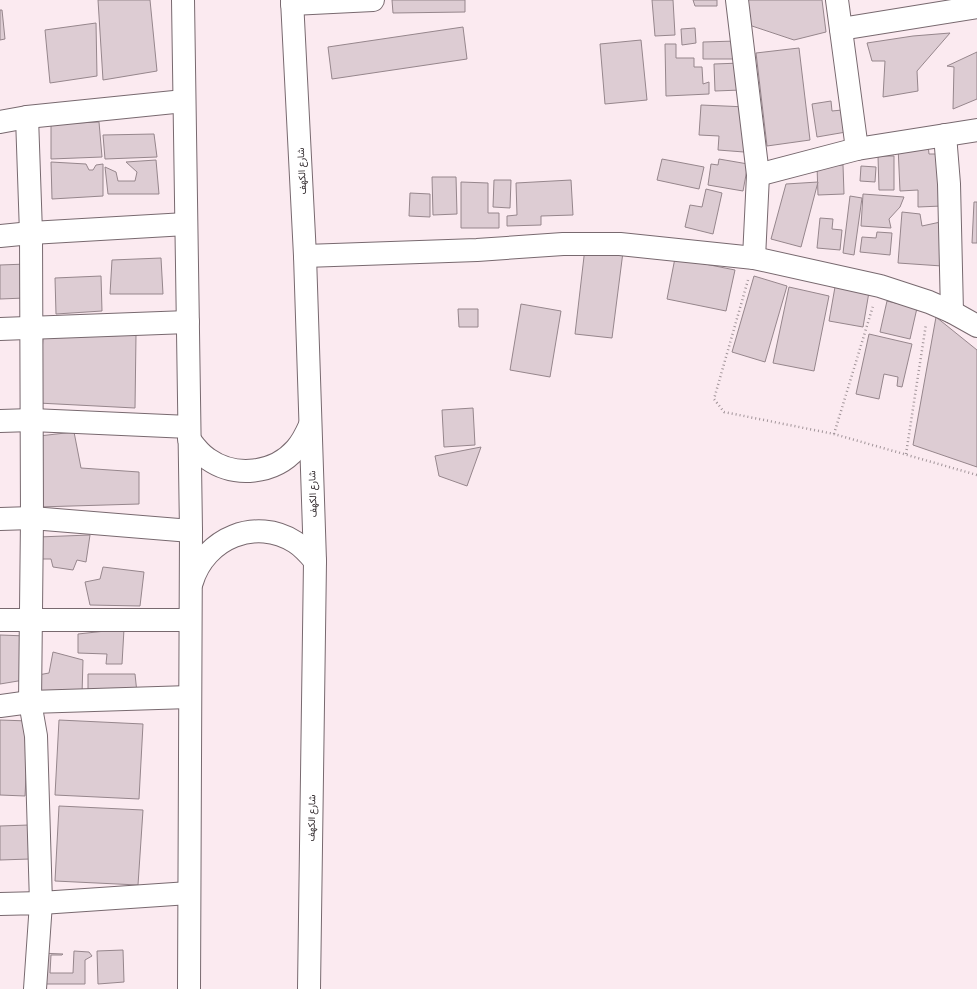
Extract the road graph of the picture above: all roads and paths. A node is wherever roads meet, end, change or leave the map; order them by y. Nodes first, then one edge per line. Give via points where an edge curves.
1 (183, 0) edge
2 (373, 0) edge
3 (737, 0) edge
4 (837, 0) edge
5 (292, 2) edge
6 (977, 7) edge
7 (841, 29) junction
8 (184, 101) junction
9 (27, 117) junction
10 (0, 122) edge
11 (977, 130) edge
12 (945, 135) junction
13 (857, 149) junction
14 (758, 175) junction
15 (186, 224) junction
16 (31, 233) junction
17 (0, 236) edge
18 (305, 256) junction
19 (754, 258) junction
20 (880, 286) junction
21 (929, 302) junction
22 (952, 312) junction
23 (188, 322) junction
24 (977, 326) edge
25 (31, 328) junction
26 (0, 329) edge
27 (32, 420) junction
28 (0, 421) edge
29 (310, 425) junction
30 (189, 433) junction
31 (834, 434) junction
32 (906, 454) junction
33 (977, 476) edge
34 (32, 518) junction
35 (0, 519) edge
36 (191, 531) junction
37 (315, 561) junction
38 (190, 587) junction
39 (0, 620) edge
40 (31, 620) junction
41 (190, 620) junction
42 (190, 697) junction
43 (30, 702) junction
44 (0, 706) edge
45 (189, 893) junction
46 (41, 903) junction
47 (0, 904) edge
48 (35, 989) edge
49 (189, 989) edge
50 (309, 989) edge

1 - 8 street
2 - 5 street
3 - 14 street
4 - 7 street
5 - 18 street, شارع الكهف
6 - 7 street
7 - 13 street
8 - 9 street
8 - 15 street
9 - 10 street
9 - 16 street
11 - 12 street
12 - 13 street
12 - 22 street via 949,184
13 - 14 street
14 - 19 street
15 - 16 street
15 - 23 street
16 - 17 street
16 - 25 street
18 - 19 street via 563,244 620,244
18 - 29 street, شارع الكهف
19 - 20 street
19 - 31 path via 714,399 724,412
20 - 21 street
20 - 31 path
21 - 22 street
21 - 32 path
22 - 24 street
23 - 25 street
23 - 30 street
25 - 26 street
25 - 27 street
27 - 28 street
27 - 30 street
27 - 34 street
29 - 30 street via 304,438 286,459 274,466 247,472 220,466 208,459 198,450
29 - 37 street, شارع الكهف
30 - 36 street
31 - 32 path
32 - 33 path
34 - 35 street
34 - 36 street
34 - 40 street
36 - 38 street
37 - 38 street via 296,542 284,536 264,531 244,532 231,536 209,552 200,562
37 - 50 street, شارع الكهف
38 - 41 street
39 - 40 street
40 - 41 street
40 - 43 street
41 - 42 street
42 - 43 street
42 - 45 street
43 - 44 street
43 - 46 street via 36,736
45 - 46 street
45 - 49 street
46 - 47 street
46 - 48 street

